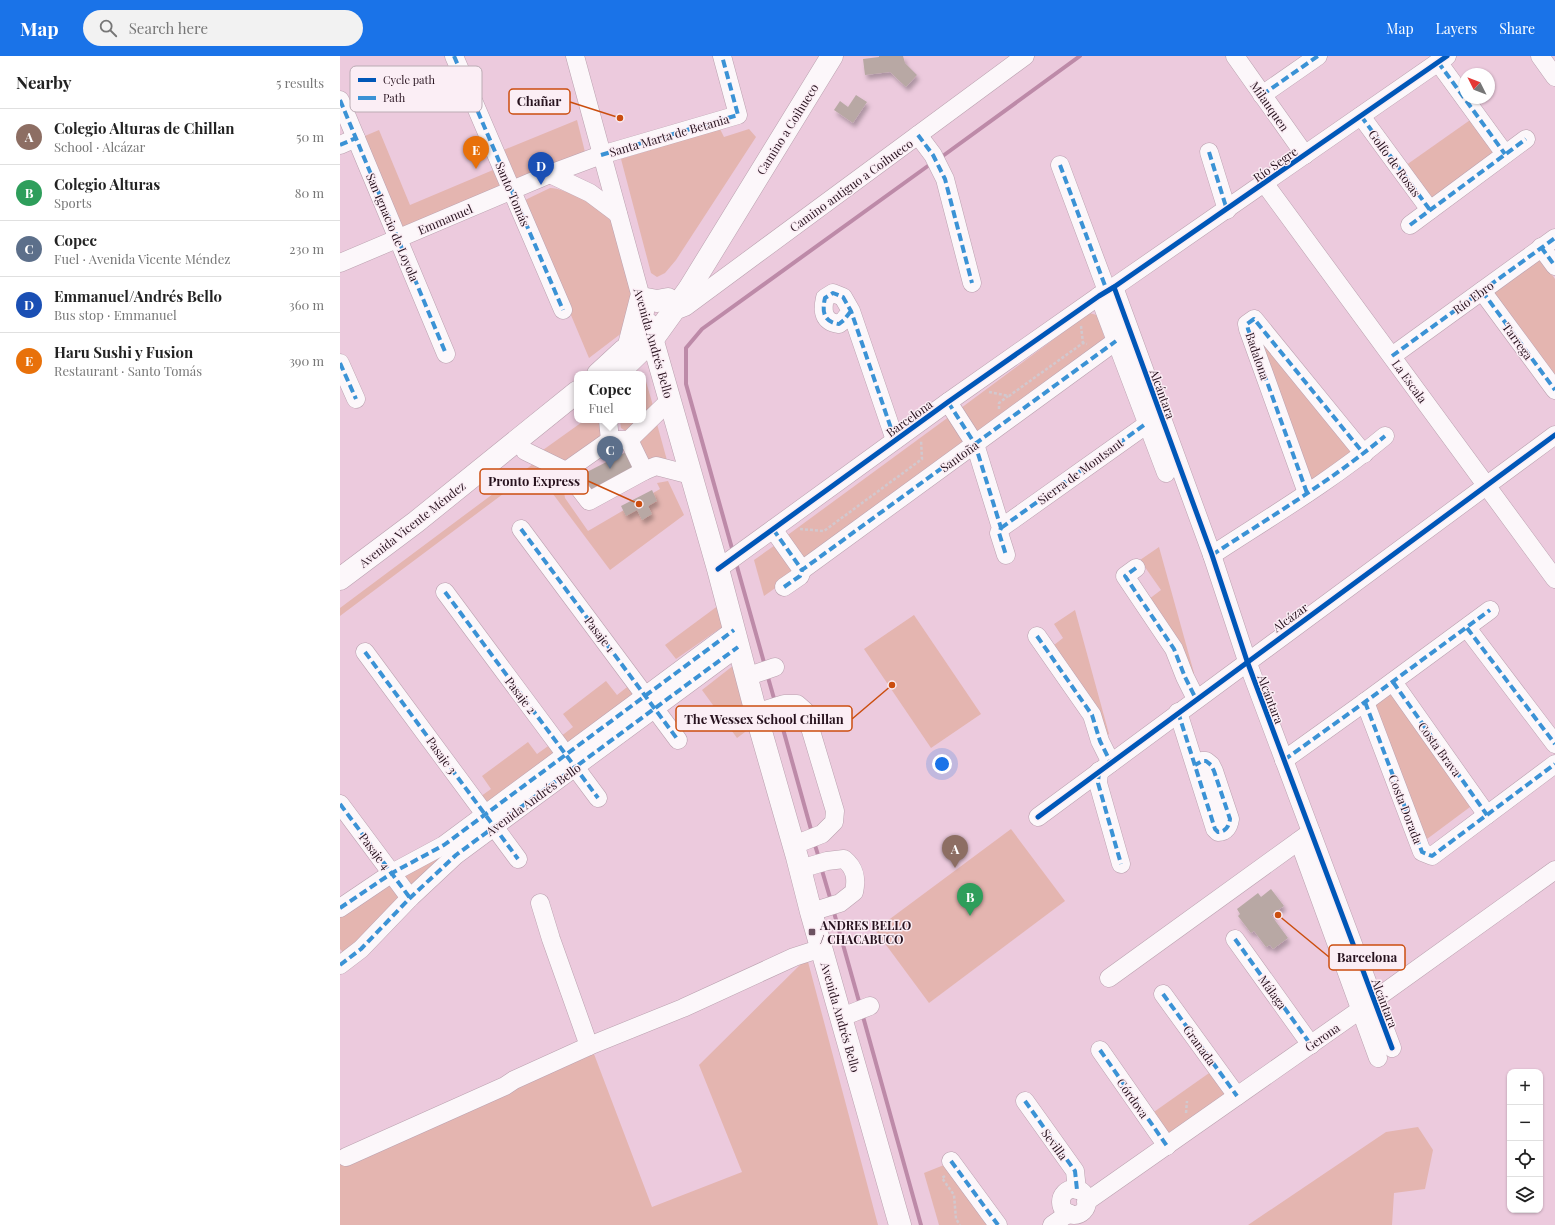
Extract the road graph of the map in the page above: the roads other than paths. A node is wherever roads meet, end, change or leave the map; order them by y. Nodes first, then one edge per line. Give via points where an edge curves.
1 (454, 56) edge
2 (575, 56) edge
3 (722, 56) edge
4 (832, 56) edge
5 (1025, 56) edge
6 (1235, 56) edge
7 (1318, 56) edge
8 (1540, 56) edge
9 (1442, 59) edge
10 (458, 66) edge
11 (1555, 77) edge
12 (1262, 95) junction
13 (340, 100) edge
14 (478, 112) edge
15 (1361, 116) junction
16 (918, 135) junction
17 (1526, 139) dead end
18 (348, 142) edge
19 (1209, 152) dead end
20 (601, 154) junction
21 (1505, 154) junction
22 (1305, 155) junction
23 (1060, 165) dead end
24 (550, 174) junction
25 (1265, 184) junction
26 (512, 190) junction
27 (1227, 210) junction
28 (1430, 210) junction
29 (618, 214) junction
30 (1410, 225) dead end
31 (398, 239) junction
32 (1548, 242) edge
33 (340, 264) edge
34 (1555, 266) edge
35 (972, 283) dead end
36 (1482, 291) junction
37 (1107, 292) junction
38 (641, 298) junction
39 (671, 304) junction
40 (563, 310) dead end
41 (851, 311) dead end
42 (650, 331) junction
43 (629, 345) junction
44 (1111, 345) junction
45 (446, 354) dead end
46 (1392, 356) junction
47 (659, 362) junction
48 (340, 363) edge
49 (621, 370) edge
50 (601, 371) edge
51 (1555, 390) edge
52 (574, 394) edge
53 (356, 399) dead end
54 (670, 400) junction
55 (948, 402) junction
56 (574, 412) edge
57 (1153, 419) junction
58 (608, 423) edge
59 (1555, 435) edge
60 (1385, 436) dead end
61 (610, 440) junction
62 (629, 440) junction
63 (895, 440) junction
64 (975, 444) junction
65 (525, 451) junction
66 (1364, 454) junction
67 (566, 471) junction
68 (644, 471) junction
69 (1166, 473) dead end
70 (691, 475) junction
71 (1486, 485) junction
72 (1307, 493) junction
73 (1001, 528) junction
74 (521, 529) dead end
75 (773, 529) junction
76 (1006, 555) dead end
77 (1212, 555) junction
78 (724, 565) junction
79 (1136, 568) dead end
80 (802, 570) junction
81 (340, 579) edge
82 (1555, 579) edge
83 (784, 587) dead end
84 (445, 592) dead end
85 (340, 595) edge
86 (1490, 610) dead end
87 (1467, 628) junction
88 (1037, 636) dead end
89 (736, 639) junction
90 (365, 652) dead end
91 (1246, 661) junction
92 (775, 667) dead end
93 (746, 677) junction
94 (1393, 682) junction
95 (1196, 699) junction
96 (651, 702) junction
97 (1366, 702) junction
98 (1178, 712) junction
99 (756, 713) junction
100 (678, 740) dead end
101 (1555, 744) edge
102 (1284, 760) junction
103 (571, 761) junction
104 (1555, 764) edge
105 (1195, 765) dead end
106 (1105, 767) junction
107 (598, 798) dead end
108 (340, 804) edge
109 (1487, 815) junction
110 (1038, 817) dead end
111 (490, 821) junction
112 (1305, 837) junction
113 (807, 840) junction
114 (518, 859) dead end
115 (1121, 864) dead end
116 (814, 865) junction
117 (1555, 870) edge
118 (392, 873) junction
119 (410, 898) junction
120 (540, 903) dead end
121 (340, 908) edge
122 (825, 908) junction
123 (1235, 939) dead end
124 (822, 948) junction
125 (340, 965) edge
126 (1109, 978) dead end
127 (1164, 994) dead end
128 (1367, 1005) junction
129 (870, 1006) dead end
130 (842, 1017) junction
131 (1310, 1045) junction
132 (589, 1046) junction
133 (1100, 1050) dead end
134 (1385, 1053) dead end
135 (1237, 1096) junction
136 (1025, 1101) dead end
137 (1167, 1146) junction
138 (346, 1157) dead end
139 (954, 1165) road end
140 (1082, 1196) junction
141 (900, 1225) edge
142 (998, 1225) edge
143 (1052, 1225) edge

1 - 10 street, Santo Tomás
2 - 20 street, Avenida Andrés Bello
3 - 20 street, Santa Marta de Betania via 738,115
4 - 39 main road, Camino a Coihueco via 713,252
5 - 16 street, Camino antiguo a Coihueco
6 - 12 street, Milauquen
7 - 12 street
8 - 11 street
9 - 15 street, Río Segre
9 - 21 street
12 - 22 street, Milauquen
13 - 18 street, San Ignacio de Loyola
14 - 26 street, Santo Tomás
15 - 22 street, Río Segre
15 - 28 street, Golfo de Rosas
16 - 35 street via 945,178
16 - 39 street, Camino antiguo a Coihueco via 685,307 680,309
17 - 21 street
18 - 31 street, San Ignacio de Loyola
19 - 27 street
20 - 24 street, Emmanuel
20 - 29 street, Avenida Andrés Bello
21 - 28 street
22 - 25 street, Río Segre
23 - 37 street, Alcántara
24 - 26 street, Emmanuel
24 - 29 street via 590,193
25 - 27 street, Río Segre
25 - 46 street, La Escala
26 - 31 street, Emmanuel
26 - 40 street, Santo Tomás
27 - 37 street, Río Segre
28 - 30 street
29 - 38 street, Avenida Andrés Bello
31 - 33 street, Emmanuel
31 - 45 street, San Ignacio de Loyola
32 - 34 street
32 - 36 street, Río Ebro
36 - 46 street, Río Ebro
36 - 51 street, Tarrega
37 - 44 street, Alcántara
37 - 55 street, Barcelona
37 - 57 street, Alcántara
38 - 39 main road
38 - 42 street, Avenida Andrés Bello
38 - 43 main road
39 - 42 main road, Camino a Coihueco
41 - 63 street
42 - 43 main road
42 - 47 main road, Avenida Andrés Bello
42 - 49 main road
43 - 50 main road
44 - 57 street, Alcántara
44 - 64 street, Santoña
46 - 71 street, La Escala
47 - 49 main road via 648,352
47 - 54 main road, Avenida Andrés Bello
48 - 53 street
52 - 81 main road, Avenida Vicente Méndez via 416,522
54 - 62 street
54 - 70 main road, Avenida Andrés Bello
55 - 63 street, Barcelona
55 - 64 street
56 - 65 main road, Avenida Vicente Méndez
57 - 69 street, Alcántara
57 - 73 street, Sierra de Montsant
57 - 77 street, Alcántara
58 - 61 street
59 - 71 street, Alcázar
60 - 66 street
61 - 62 street
61 - 67 street
62 - 68 street
63 - 75 street, Barcelona
64 - 73 street
64 - 80 street, Santoña
65 - 67 street
65 - 85 main road, Avenida Vicente Méndez
66 - 72 street
66 - 72 street, Badalona via 1254,319 1247,324 1248,329
67 - 68 street via 589,501
68 - 70 street via 656,466
70 - 78 main road, Avenida Andrés Bello
71 - 82 street, La Escala
71 - 91 street, Alcázar
72 - 77 street
73 - 76 street via 999,533
74 - 96 street, Pasaje 1
75 - 78 street, Barcelona
75 - 80 street
77 - 91 street, Alcántara
78 - 89 main road, Avenida Andrés Bello
79 - 95 street via 1125,576 1174,650
80 - 83 street, Santoña via 800,576
84 - 103 street, Pasaje 2
86 - 87 street
87 - 94 street
87 - 101 street
88 - 106 street via 1092,714
89 - 93 main road, Avenida Andrés Bello
89 - 96 street, Avenida Andrés Bello
90 - 111 street, Pasaje 3
91 - 95 street, Alcázar
91 - 102 street, Alcántara
92 - 93 street
93 - 99 main road, Avenida Andrés Bello
94 - 97 street
94 - 109 street, Costa Brava
95 - 98 street, Alcázar
96 - 100 street, Pasaje 1
96 - 103 street, Avenida Andrés Bello
97 - 102 street
97 - 109 street, Costa Dorada via 1422,852 1432,856
98 - 105 street
98 - 106 street, Alcázar
99 - 113 main road, Avenida Andrés Bello
99 - 113 street via 784,704 797,704 808,716 836,814 834,822
102 - 112 street, Alcántara
103 - 107 street, Pasaje 2
103 - 111 street, Avenida Andrés Bello
104 - 109 street, Costa Dorada
106 - 110 street, Alcázar
106 - 115 street via 1098,783
108 - 118 street, Pasaje 4
111 - 114 street, Pasaje 3
111 - 118 street, Avenida Andrés Bello
111 - 119 street, Avenida Andrés Bello
112 - 126 street
112 - 128 street, Alcántara
113 - 116 main road, Avenida Andrés Bello
116 - 122 main road, Avenida Andrés Bello
116 - 122 street via 844,858 852,867 856,878 854,892
117 - 128 street, Gerona
118 - 119 street, Pasaje 4
118 - 121 street, Avenida Andrés Bello
119 - 125 street, Avenida Andrés Bello via 361,949
120 - 132 street
122 - 124 main road, Avenida Andrés Bello
123 - 131 street, Málaga
124 - 130 main road, Avenida Andrés Bello
124 - 132 street via 794,956 683,1008
127 - 135 street, Granada
128 - 131 street, Gerona
128 - 134 street, Alcántara
129 - 130 street
130 - 141 main road, Avenida Andrés Bello
131 - 135 street, Gerona
132 - 138 street
133 - 137 street, Córdova
135 - 137 street, Gerona
136 - 140 street, Sevilla via 1075,1171
137 - 140 street, Gerona
139 - 142 street
140 - 143 street, Gerona via 1081,1212 1069,1214

